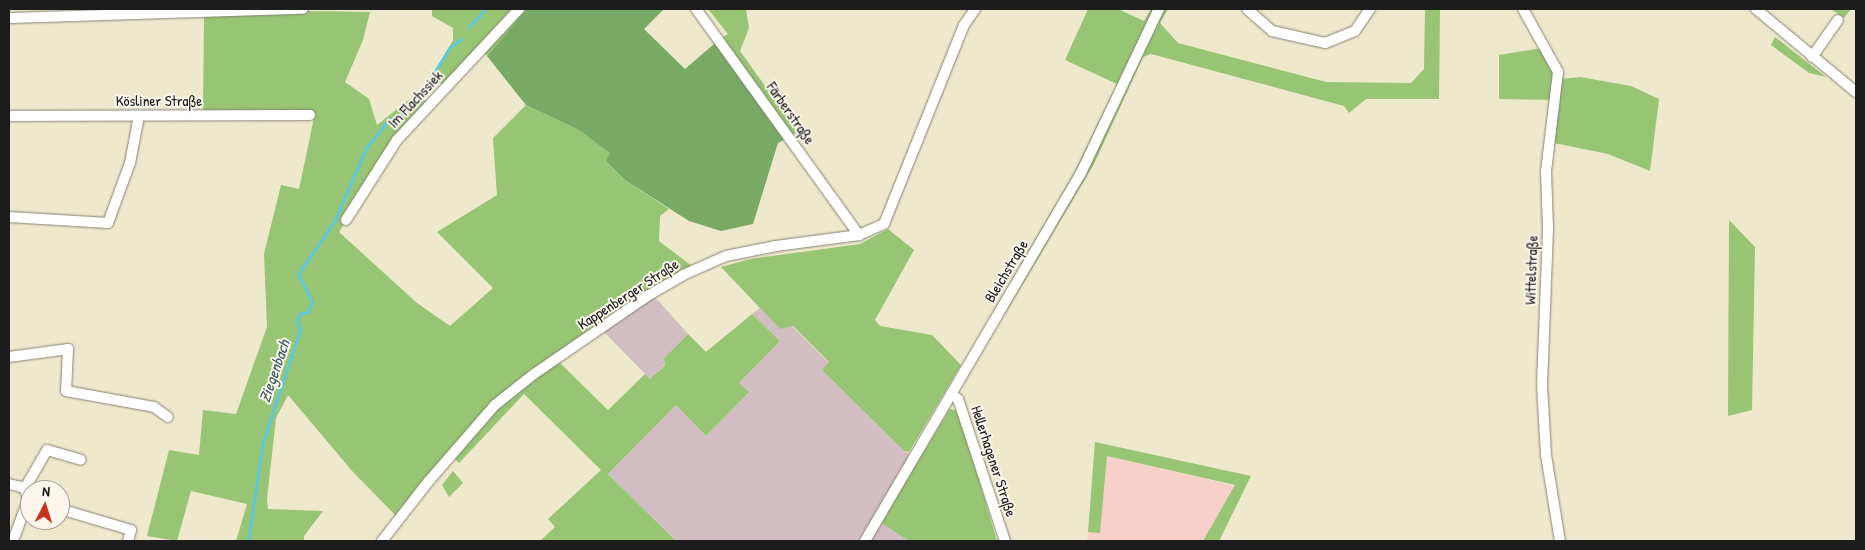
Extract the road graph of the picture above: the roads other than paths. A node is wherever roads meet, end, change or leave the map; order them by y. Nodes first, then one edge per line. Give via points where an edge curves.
1 (303, 9) edge
2 (519, 9) edge
3 (696, 9) edge
4 (975, 9) edge
5 (1159, 9) edge
6 (1247, 9) edge
7 (1370, 9) edge
8 (1523, 9) edge
9 (1756, 9) edge
10 (268, 10) edge
11 (9, 18) edge
12 (1838, 20) dead end
13 (1812, 57) junction
14 (1856, 92) edge
15 (310, 115) dead end
16 (9, 116) edge
17 (138, 116) junction
18 (9, 217) edge
19 (346, 220) dead end
20 (859, 235) junction
21 (9, 357) edge
22 (951, 394) junction
23 (168, 417) dead end
24 (81, 460) dead end
25 (30, 480) edge
26 (70, 512) edge
27 (20, 523) edge
28 (13, 541) edge
29 (128, 541) edge
30 (382, 541) edge
31 (865, 541) edge
32 (1005, 541) edge
33 (1560, 541) edge

1 - 10 street
2 - 19 street, Im Flachssiek via 397,140
3 - 20 street, Färberstraße
4 - 20 street, Kappenberger Straße via 950,60 892,210 879,228
5 - 22 street, Bleichstraße via 1080,175
6 - 7 street via 1272,31 1325,43 1355,31
8 - 33 street, Wittelstraße via 1558,72 1546,171 1548,229 1542,384 1546,455
9 - 13 street
10 - 11 street
12 - 13 street
13 - 14 street
15 - 17 street, Kösliner Straße
16 - 17 street, Kösliner Straße
17 - 18 street via 130,163 108,223
20 - 30 street, Kappenberger Straße via 726,256 649,295 534,374 495,405
21 - 23 street via 68,349 66,391 154,407
22 - 31 street, Bleichstraße
22 - 32 street, Hellerhagener Straße via 958,399
24 - 25 street via 47,450
26 - 29 street via 131,530
27 - 28 street

